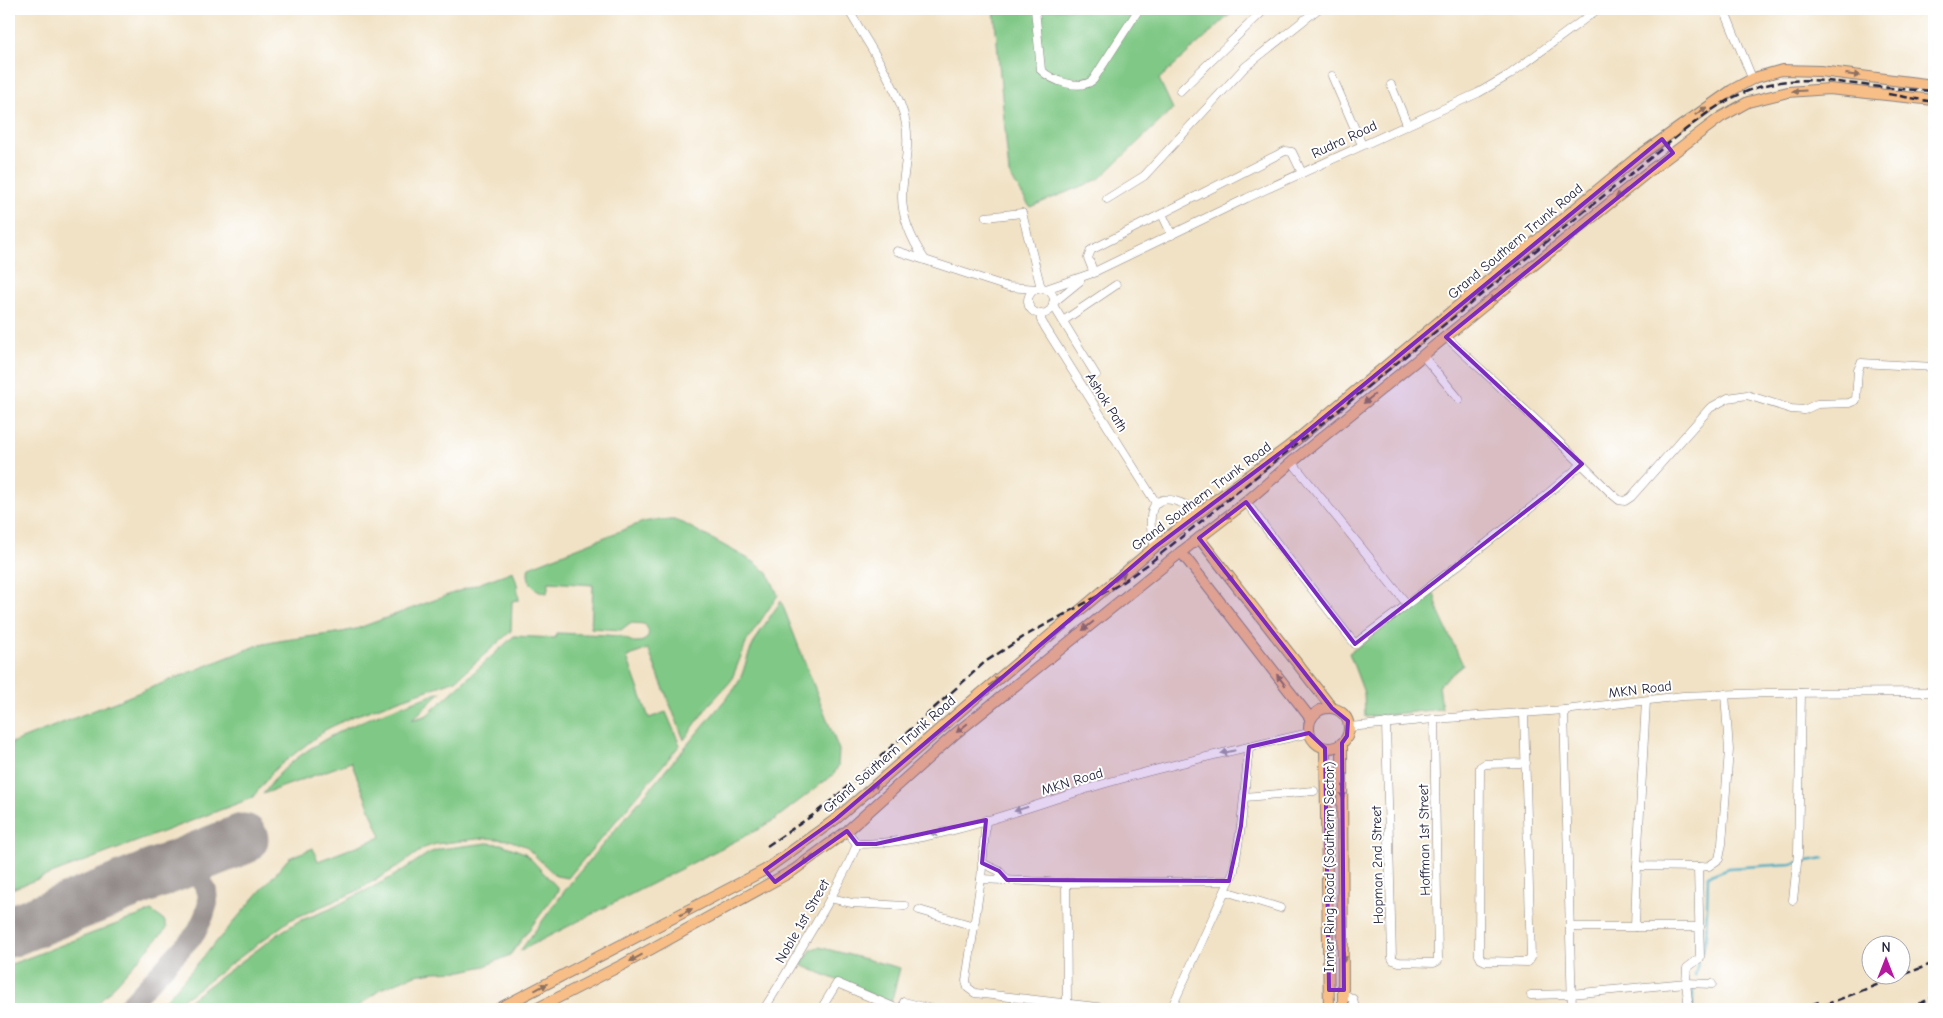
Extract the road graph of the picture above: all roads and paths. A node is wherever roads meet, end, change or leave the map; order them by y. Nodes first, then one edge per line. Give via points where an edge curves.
1 (848, 9) edge
2 (1035, 9) edge
3 (1139, 9) edge
4 (1264, 9) edge
5 (1318, 9) edge
6 (1598, 9) edge
7 (1724, 9) edge
8 (1332, 76) dead end
9 (1752, 78) junction
10 (1391, 85) dead end
11 (1934, 85) edge
12 (1180, 91) dead end
13 (1934, 100) edge
14 (1407, 124) junction
15 (1662, 139) junction
16 (1362, 145) junction
17 (1673, 153) junction
18 (1302, 173) junction
19 (1107, 199) dead end
20 (1162, 214) junction
21 (986, 216) dead end
22 (1172, 234) junction
23 (898, 251) dead end
24 (925, 260) junction
25 (1092, 274) junction
26 (1116, 286) dead end
27 (1008, 287) junction
28 (1042, 289) junction
29 (1028, 302) junction
30 (1053, 304) junction
31 (1042, 313) junction
32 (1062, 321) junction
33 (1446, 337) junction
34 (1423, 356) junction
35 (1934, 367) edge
36 (1096, 375) dead end
37 (1459, 399) dead end
38 (1292, 462) junction
39 (1582, 464) junction
40 (1246, 502) junction
41 (1156, 503) junction
42 (1198, 513) junction
43 (1199, 538) junction
44 (1156, 547) junction
45 (1181, 552) junction
46 (1407, 604) junction
47 (1934, 692) edge
48 (1802, 693) junction
49 (1725, 694) junction
50 (1646, 701) junction
51 (1332, 708) junction
52 (1564, 710) junction
53 (1524, 713) junction
54 (1311, 719) junction
55 (1434, 719) junction
56 (1386, 724) junction
57 (1349, 727) junction
58 (1309, 733) junction
59 (1342, 744) junction
60 (1249, 747) junction
61 (1325, 748) junction
62 (1526, 763) junction
63 (1314, 791) dead end
64 (1245, 797) junction
65 (836, 819) junction
66 (986, 820) junction
67 (847, 831) junction
68 (857, 844) junction
69 (982, 864) junction
70 (1637, 866) junction
71 (1698, 867) junction
72 (765, 870) junction
73 (981, 879) junction
74 (1007, 880) junction
75 (1229, 881) junction
76 (775, 882) junction
77 (1066, 883) junction
78 (1225, 891) junction
79 (830, 898) junction
80 (1793, 900) dead end
81 (904, 906) dead end
82 (1280, 908) dead end
83 (919, 910) dead end
84 (974, 926) junction
85 (1570, 927) junction
86 (1635, 927) junction
87 (1700, 927) junction
88 (1438, 961) joint
89 (1686, 983) junction
90 (1712, 984) dead end
91 (1329, 990) junction
92 (1344, 992) junction
93 (1571, 994) junction
94 (1531, 995) dead end
95 (1067, 1003) junction
96 (1051, 1006) edge
97 (498, 1009) edge
98 (536, 1009) edge
99 (764, 1009) edge
100 (821, 1009) edge
101 (898, 1009) edge
102 (902, 1009) edge
103 (932, 1009) edge
104 (1114, 1009) edge
105 (1171, 1009) edge
106 (1329, 1009) edge
107 (1344, 1009) edge
108 (1355, 1009) edge
109 (1572, 1009) edge
110 (1689, 1009) edge

1 - 24 street via 902,109 907,137 902,203 912,236
2 - 3 street via 1042,70 1066,82 1086,84 1093,80
4 - 12 street
5 - 19 street via 1244,67 1144,176
6 - 14 street, Rudra Road via 1501,80
7 - 9 street
8 - 16 street
9 -> 11 main road, Grand Southern Trunk Road via 1782,70 1820,71
15 -> 9 main road, Grand Southern Trunk Road
10 - 14 street
13 -> 17 main road, Grand Southern Trunk Road via 1829,89 1788,92 1748,102 1721,117
14 - 16 street, Rudra Road
15 - 17 main road
42 -> 15 main road, Grand Southern Trunk Road via 1288,447
16 - 18 street, Rudra Road
17 -> 33 main road, Grand Southern Trunk Road
18 - 20 street via 1292,152 1284,151
18 - 22 street, Rudra Road
20 - 22 street
20 - 25 street via 1091,250 1088,258
21 - 28 street via 1022,214
22 - 25 street, Rudra Road
23 - 24 street
24 - 27 street
25 - 28 street, Rudra Road
25 - 30 street, Rudra Road
26 - 32 street
27 - 28 street
27 - 29 street via 1022,294
28 - 29 street via 1030,294
28 - 30 street via 1053,297
29 - 31 street via 1032,309
30 - 31 street
30 - 32 street
31 - 41 street, Ashok Path via 1043,325
32 - 36 street
33 - 34 main road, Grand Southern Trunk Road
33 - 39 street
34 - 37 street
34 -> 38 main road, Grand Southern Trunk Road
35 - 39 street via 1862,363 1858,370 1856,400 1817,404 1804,410 1747,395 1728,398 1710,408 1625,501 1613,495
38 - 40 main road, Grand Southern Trunk Road
38 - 46 street
39 - 46 street
40 -> 43 main road, Grand Southern Trunk Road
40 - 46 street via 1355,644
41 - 42 street via 1174,501
41 - 44 street via 1152,508 1151,522
42 - 44 main road, Grand Southern Trunk Road
43 - 45 main road, Grand Southern Trunk Road
43 -> 51 main road
65 -> 44 main road, Grand Southern Trunk Road
54 -> 45 main road
45 -> 67 main road, Grand Southern Trunk Road via 954,734
47 - 48 street, MKN Road
48 - 49 street, MKN Road
48 - 80 street via 1798,854
49 - 50 street, MKN Road
49 - 71 street via 1729,750 1722,844 1719,859 1709,866
50 - 52 street, MKN Road
50 - 70 street
51 - 54 main road via 1316,712
51 - 57 main road via 1345,716
52 - 53 street, MKN Road
52 - 85 street
53 - 55 street, MKN Road
53 - 62 street
54 - 58 main road
55 - 56 street, MKN Road
55 - 88 street, Hoffman 1st Street
56 - 57 street, MKN Road
56 - 88 street, Hopman 2nd Street via 1392,958 1399,962
57 - 59 main road, Inner Ring Road (Southern Sector)
58 - 60 street, MKN Road
58 - 61 main road, Inner Ring Road (Southern Sector) via 1317,744
59 - 61 main road, Inner Ring Road (Southern Sector)
59 -> 92 main road, Inner Ring Road (Southern Sector)
60 - 64 street
60 -> 66 street, MKN Road via 1105,784
61 - 91 main road, Inner Ring Road (Southern Sector)
62 - 62 street via 1532,958 1528,962 1485,960 1479,955 1480,767 1485,764
63 - 64 street
64 - 75 street via 1236,860
65 - 67 main road
65 - 72 main road, Grand Southern Trunk Road
66 -> 68 street, MKN Road via 909,839
66 - 69 street
67 - 68 street
67 -> 76 main road, Grand Southern Trunk Road
68 - 79 street, Noble 1st Street
69 - 73 street
69 - 74 street via 999,871
70 - 71 street
70 - 86 street
71 - 87 street
72 - 76 main road
97 -> 72 main road, Grand Southern Trunk Road
73 - 74 street
73 - 84 street
74 - 77 street
75 - 77 street
75 - 78 street
76 -> 98 main road, Grand Southern Trunk Road
77 - 95 street
78 - 82 street
78 - 105 street
79 - 81 street via 852,903
79 - 99 street, Noble 1st Street
83 - 84 street
84 - 96 street via 966,981 968,988 975,993
85 - 86 street
85 - 93 street
86 - 87 street
87 - 89 street via 1700,958 1688,968
89 - 90 street
89 - 93 street
89 - 110 street
91 - 92 main road
91 - 106 main road, Inner Ring Road (Southern Sector)
92 - 107 main road, Inner Ring Road (Southern Sector)
92 - 108 street via 1353,999
93 - 94 street
93 - 109 street
95 - 96 street
95 - 104 street
100 - 101 street via 837,983
102 - 103 street via 904,1002

